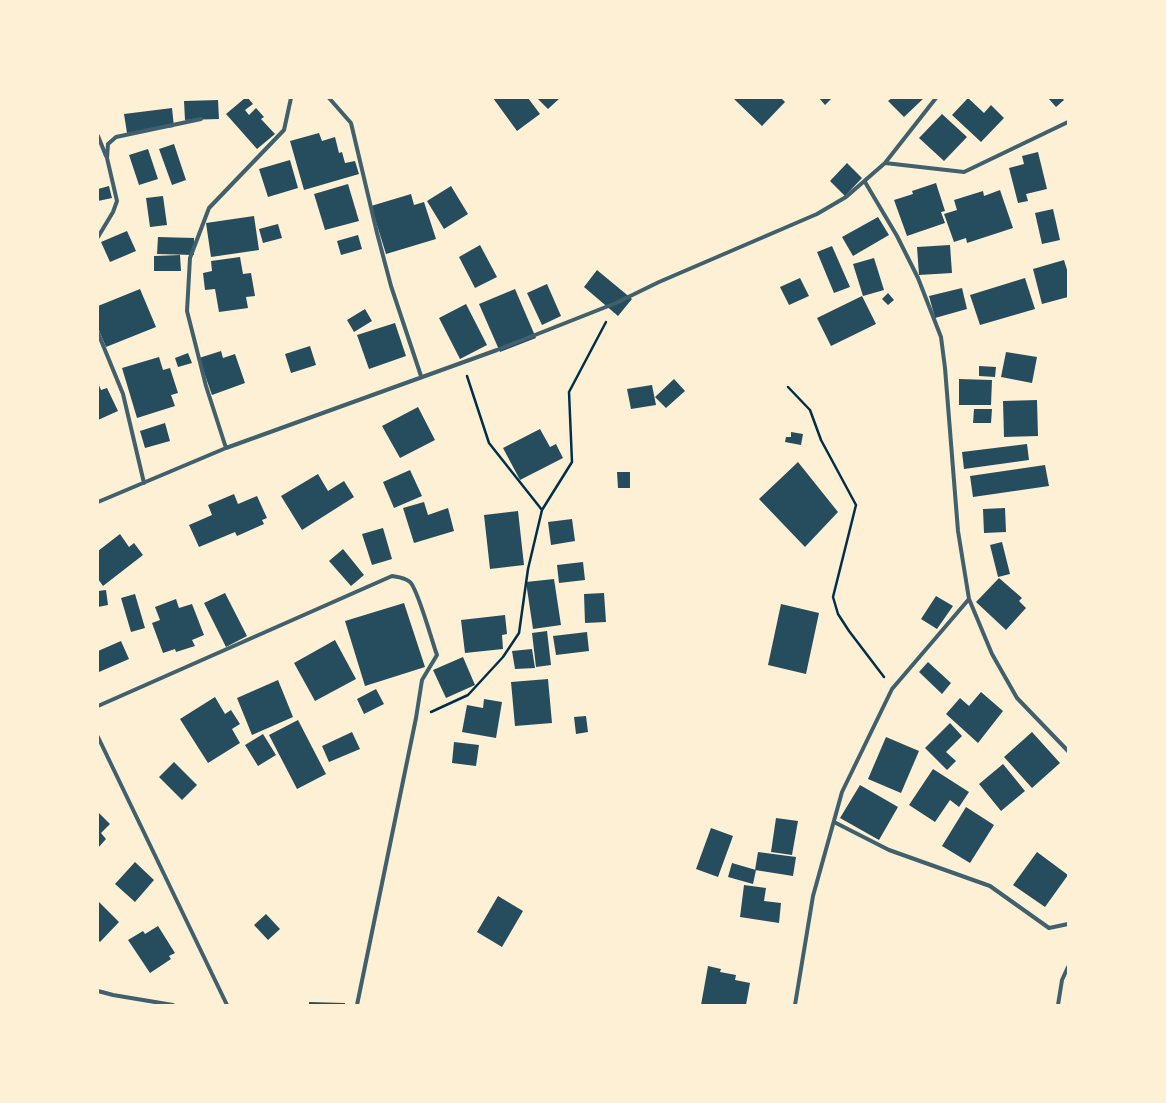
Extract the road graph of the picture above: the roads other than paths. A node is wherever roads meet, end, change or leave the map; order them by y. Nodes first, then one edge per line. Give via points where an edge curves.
1 (291, 98) edge
2 (329, 98) edge
3 (936, 98) edge
4 (201, 119) dead end
5 (1068, 122) edge
6 (98, 136) edge
7 (107, 158) junction
8 (885, 163) junction
9 (865, 182) junction
10 (98, 237) edge
11 (98, 332) edge
12 (421, 376) junction
13 (226, 448) junction
14 (144, 483) junction
15 (98, 502) edge
16 (969, 599) junction
17 (98, 706) edge
18 (98, 737) edge
19 (1068, 752) edge
20 (834, 822) junction
21 (1068, 924) edge
22 (1068, 967) edge
23 (98, 991) edge
24 (173, 1005) edge
25 (227, 1005) edge
26 (357, 1005) edge
27 (795, 1005) edge
28 (1058, 1005) edge

1 - 13 street via 284,130 209,208 190,258 187,311 206,386
2 - 12 street via 352,123 381,248
3 - 8 street
4 - 7 street via 116,137 108,144
5 - 8 street via 964,172
6 - 7 street
7 - 10 street via 117,201
8 - 9 street
9 - 12 street via 817,214 616,303
9 - 16 street via 918,278 941,337 958,531
11 - 14 street via 123,394
12 - 13 street
13 - 14 street
14 - 15 street
16 - 19 street via 992,654 1017,698
16 - 20 street via 892,689 842,792
17 - 26 street via 392,576 411,582 437,655 422,680
18 - 25 street
20 - 21 street via 889,850 990,886 1049,928
20 - 27 street via 813,896
22 - 28 street via 1062,980
23 - 24 street via 112,996

